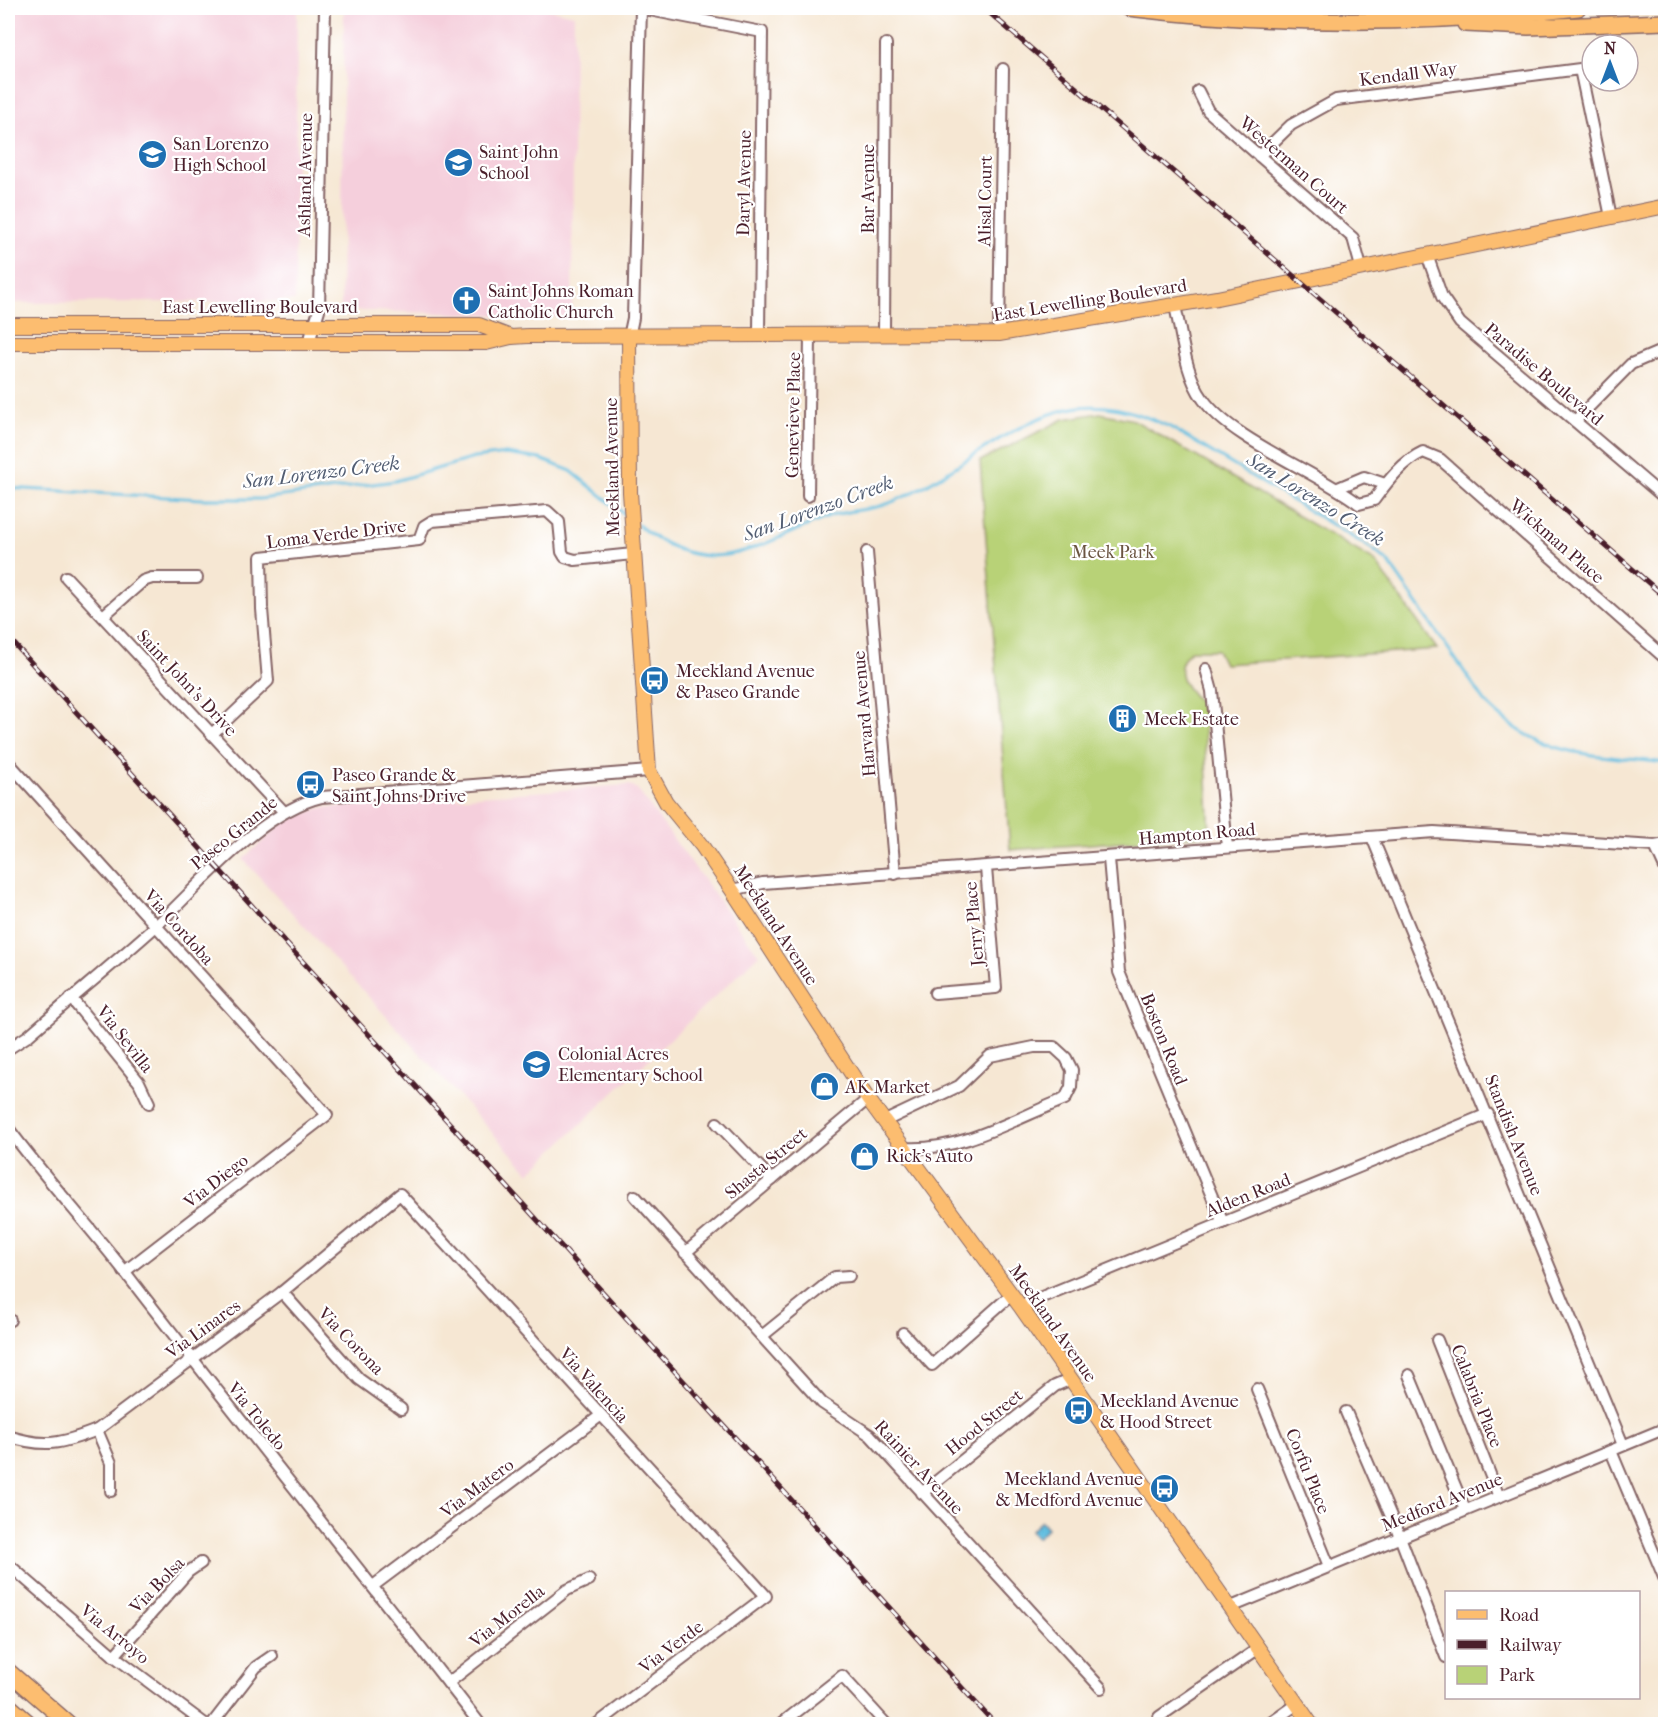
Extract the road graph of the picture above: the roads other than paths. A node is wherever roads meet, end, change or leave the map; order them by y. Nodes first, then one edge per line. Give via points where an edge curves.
1 (325, 8) edge
2 (640, 8) edge
3 (1128, 8) edge
4 (1578, 8) edge
5 (1421, 19) junction
6 (1665, 22) edge
7 (886, 44) dead end
8 (1003, 69) dead end
9 (1198, 92) dead end
10 (1259, 156) junction
11 (1665, 206) edge
12 (1611, 217) junction
13 (1427, 255) junction
14 (1361, 267) junction
15 (1175, 306) junction
16 (8, 325) edge
17 (36, 325) junction
18 (315, 325) junction
19 (759, 334) junction
20 (884, 334) junction
21 (999, 334) junction
22 (810, 335) junction
23 (511, 337) junction
24 (629, 337) junction
25 (309, 342) junction
26 (8, 343) edge
27 (37, 343) junction
28 (1665, 349) edge
29 (1575, 421) junction
30 (1385, 484) junction
31 (1338, 488) junction
32 (808, 496) dead end
33 (1665, 500) edge
34 (633, 548) junction
35 (867, 552) dead end
36 (66, 577) dead end
37 (197, 578) dead end
38 (103, 616) junction
39 (1665, 659) edge
40 (1206, 669) dead end
41 (212, 735) junction
42 (8, 762) edge
43 (649, 771) junction
44 (284, 812) junction
45 (1372, 837) junction
46 (1660, 845) edge
47 (1227, 847) junction
48 (1109, 859) junction
49 (986, 868) junction
50 (1665, 870) edge
51 (895, 874) junction
52 (732, 890) junction
53 (156, 926) junction
54 (935, 993) dead end
55 (71, 998) junction
56 (8, 1049) edge
57 (868, 1099) junction
58 (149, 1103) dead end
59 (1488, 1114) junction
60 (327, 1115) joint
61 (885, 1121) junction
62 (717, 1123) dead end
63 (8, 1128) edge
64 (905, 1148) junction
65 (772, 1180) junction
66 (400, 1194) joint
67 (634, 1196) dead end
68 (1223, 1223) junction
69 (686, 1253) junction
70 (124, 1272) junction
71 (849, 1276) dead end
72 (282, 1292) junction
73 (1011, 1294) junction
74 (1020, 1306) junction
75 (903, 1333) dead end
76 (762, 1336) junction
77 (1437, 1340) dead end
78 (190, 1358) junction
79 (1409, 1375) dead end
80 (1070, 1380) junction
81 (1257, 1389) dead end
82 (401, 1409) dead end
83 (1346, 1412) dead end
84 (600, 1416) junction
85 (1665, 1428) edge
86 (97, 1430) junction
87 (8, 1436) edge
88 (1623, 1445) junction
89 (1611, 1451) junction
90 (111, 1491) dead end
91 (922, 1493) junction
92 (1499, 1497) junction
93 (1465, 1510) junction
94 (1400, 1537) junction
95 (201, 1563) dead end
96 (8, 1564) edge
97 (1329, 1566) junction
98 (589, 1580) dead end
99 (1665, 1582) edge
100 (373, 1586) junction
101 (766, 1596) joint
102 (1231, 1607) junction
103 (1259, 1648) junction
104 (1445, 1654) edge
105 (114, 1656) junction
106 (272, 1656) dead end
107 (8, 1671) edge
108 (448, 1683) junction
109 (1101, 1688) dead end
110 (8, 1705) edge
111 (1296, 1705) junction
112 (1159, 1717) dead end
113 (30, 1725) edge
114 (69, 1725) edge
115 (205, 1725) edge
116 (212, 1725) edge
117 (480, 1725) edge
118 (597, 1725) edge
119 (781, 1725) edge
120 (886, 1725) edge
121 (1269, 1725) edge
122 (1311, 1725) edge

1 - 18 street, Ashland Avenue via 320,310
2 - 19 street, Daryl Avenue via 762,32
2 - 24 street, Meekland Avenue via 633,318
3 - 5 highway via 1278,19
4 - 5 highway
5 - 6 highway via 1497,27
7 - 20 street, Bar Avenue
8 - 21 street, Alisal Court
9 - 10 street, Westerman Court via 1208,111
10 - 12 street, Kendall Way via 1291,125 1336,100 1580,69
10 - 14 street, Westerman Court via 1353,238
11 - 12 main road, East Lewelling Boulevard
12 - 13 main road, East Lewelling Boulevard
13 - 14 main road, East Lewelling Boulevard
13 - 29 street, Paradise Boulevard via 1442,297 1460,323
14 - 15 main road, East Lewelling Boulevard
15 - 21 main road, East Lewelling Boulevard
15 - 31 street via 1191,372 1202,398 1224,423
16 - 17 main road, East Lewelling Boulevard
17 - 18 main road, East Lewelling Boulevard
17 - 27 main road
18 - 23 main road, East Lewelling Boulevard via 480,325
18 - 25 street, Ashland Avenue
19 - 22 main road, East Lewelling Boulevard
19 - 24 main road, East Lewelling Boulevard
20 - 21 main road, East Lewelling Boulevard
20 - 22 main road, East Lewelling Boulevard
22 - 32 street, Genevieve Place
23 - 24 main road, East Lewelling Boulevard
23 - 25 main road, East Lewelling Boulevard via 486,343
24 - 34 main road, Meekland Avenue
25 - 27 main road, East Lewelling Boulevard
26 - 27 main road, East Lewelling Boulevard
28 - 29 street via 1631,364
29 - 33 street, Paradise Boulevard
30 - 31 street via 1364,477
30 - 31 street via 1374,500 1359,504
30 - 39 street, Wickman Place via 1413,457 1424,452 1440,459
34 - 41 street, Loma Verde Drive via 575,560 565,557 559,522 547,511 432,520 424,526 419,540 261,557 268,681
34 - 43 main road, Meekland Avenue
35 - 51 street, Harvard Avenue
36 - 38 street, Saint John's Drive
37 - 38 street via 143,581
38 - 41 street, Saint John's Drive
40 - 47 street via 1212,691
41 - 44 street, Saint John's Drive
42 - 53 street, Via Cordoba
43 - 44 street, Paseo Grande via 322,797 301,802
43 - 52 main road, Meekland Avenue via 666,802
44 - 53 street, Paseo Grande via 216,867
45 - 46 street, Hampton Road via 1434,832
45 - 47 street, Hampton Road
45 - 59 street, Standish Avenue
46 - 50 street
47 - 48 street, Hampton Road
48 - 49 street, Hampton Road
48 - 68 street, Boston Road via 1119,972
49 - 51 street, Hampton Road
49 - 54 street, Jerry Place via 996,988
51 - 52 street, Hampton Road via 763,883
52 - 57 main road, Meekland Avenue
53 - 55 street, Paseo Grande
53 - 60 street, Via Cordoba
55 - 56 street, Paseo Grande
55 - 58 street, Via Sevilla via 139,1082
57 - 61 main road, Meekland Avenue
57 - 65 street, Shasta Street
59 - 68 street, Alden Road
59 - 88 street, Standish Avenue
60 - 70 street, Via Diego
61 - 64 main road, Meekland Avenue
61 - 64 street via 959,1086 990,1056 1054,1047 1066,1058 1072,1071 1065,1099 953,1144
62 - 65 street
63 - 70 street, Via Toledo
64 - 73 main road, Meekland Avenue
65 - 69 street, Shasta Street
66 - 72 street, Via Linares
66 - 84 street, Via Valencia
67 - 69 street, Rainier Avenue
68 - 74 street, Alden Road
69 - 76 street, Rainier Avenue
70 - 78 street, Via Toledo
71 - 76 street via 835,1277
72 - 78 street, Via Linares
72 - 82 street, Via Corona via 359,1379
73 - 74 main road, Meekland Avenue
73 - 75 street via 932,1365
74 - 80 main road, Meekland Avenue
76 - 91 street, Rainier Avenue via 822,1403 870,1436
77 - 92 street, Calabria Place
78 - 86 street, Via Linares
78 - 100 street, Via Toledo
79 - 93 street
80 - 91 street, Hood Street via 1055,1386
80 - 102 main road, Meekland Avenue
81 - 97 street, Corfu Place
83 - 94 street
84 - 100 street, Via Matero
84 - 101 street, Via Valencia
85 - 88 street, Medford Avenue
86 - 87 street, Via Linares via 65,1443 33,1444
86 - 90 street via 111,1463
88 - 89 street, Medford Avenue
89 - 92 street, Medford Avenue
89 - 99 street
91 - 109 street, Rainier Avenue
92 - 93 street, Medford Avenue
93 - 94 street, Medford Avenue
94 - 97 street, Medford Avenue
94 - 104 street
95 - 105 street, Via Bolsa via 188,1572
96 - 105 street, Via Arroyo
97 - 102 street, Medford Avenue
98 - 108 street, Via Morella via 567,1590
100 - 108 street, Via Toledo
101 - 118 street, Via Verde
102 - 103 main road, Meekland Avenue
103 - 111 main road, Meekland Avenue
103 - 112 street
105 - 115 street, Via Arroyo
106 - 116 street via 256,1667
107 - 114 highway
108 - 117 street, Via Toledo
110 - 113 highway
111 - 121 street
111 - 122 main road, Meekland Avenue
119 - 120 street via 842,1676

